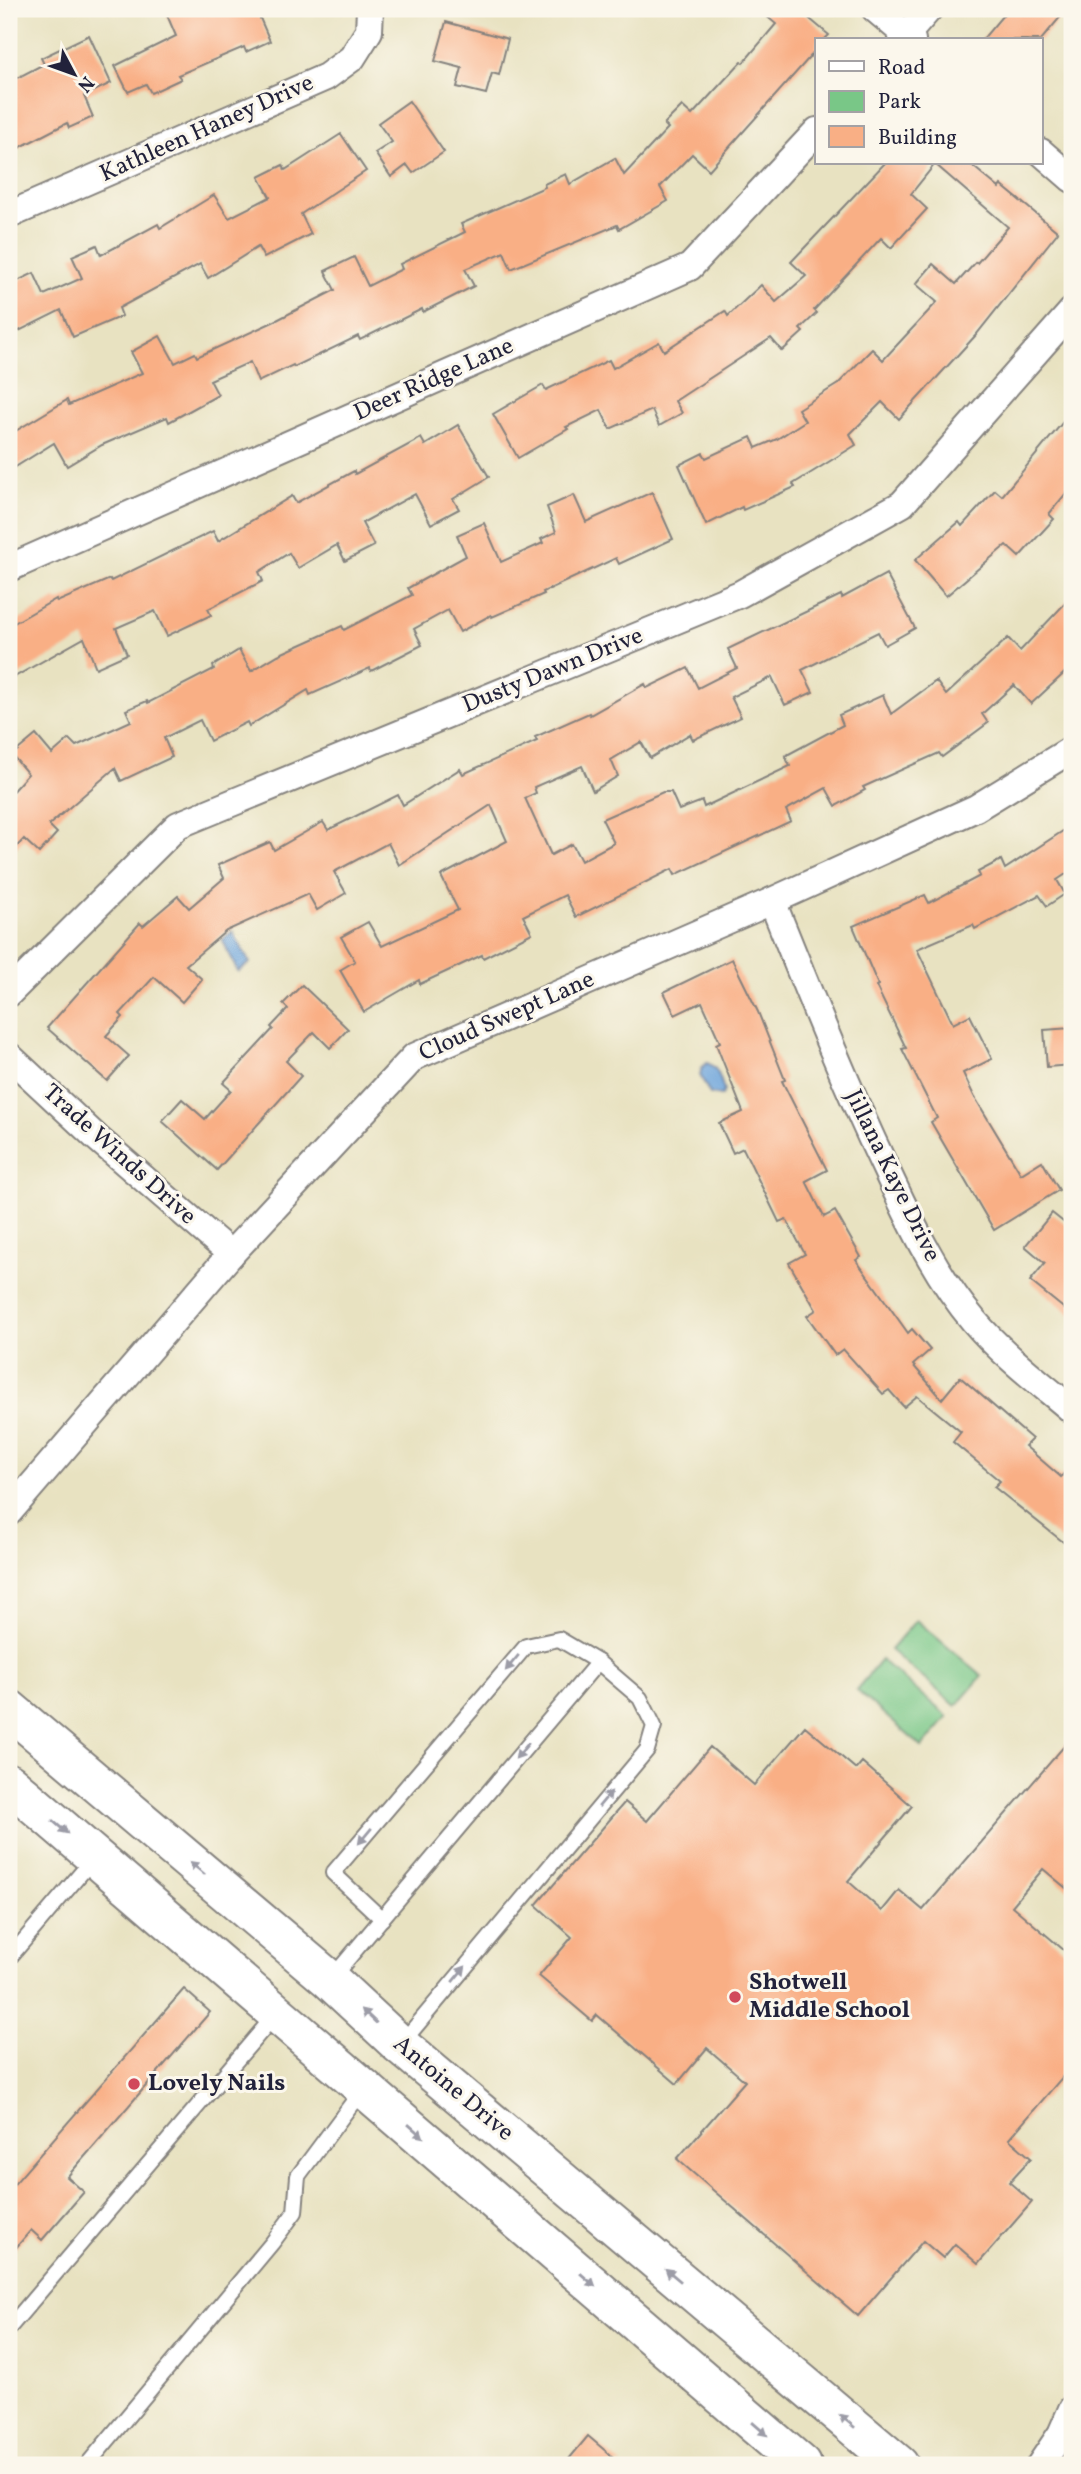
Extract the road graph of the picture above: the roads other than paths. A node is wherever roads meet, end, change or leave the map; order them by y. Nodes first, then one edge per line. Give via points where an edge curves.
1 (370, 9) edge
2 (875, 9) edge
3 (929, 9) edge
4 (906, 38) edge
5 (908, 38) edge
6 (815, 133) edge
7 (1042, 153) edge
8 (1072, 179) edge
9 (9, 215) edge
10 (1072, 312) edge
11 (9, 568) edge
12 (1072, 749) edge
13 (772, 901) junction
14 (9, 993) edge
15 (9, 1056) edge
16 (231, 1254) junction
17 (1072, 1410) edge
18 (14, 1496) edge
19 (598, 1662) junction
20 (9, 1709) edge
21 (9, 1783) edge
22 (95, 1858) junction
23 (382, 1919) junction
24 (9, 1958) edge
25 (330, 1980) junction
26 (276, 2014) junction
27 (400, 2045) junction
28 (365, 2087) junction
29 (9, 2328) edge
30 (1072, 2409) edge
31 (87, 2465) edge
32 (802, 2465) edge
33 (899, 2465) edge
34 (1040, 2465) edge

1 - 9 street, Kathleen Haney Drive via 369,31 352,58 326,77
2 - 4 street
3 - 5 street
6 - 11 street, Deer Ridge Lane via 690,267
7 - 8 street
10 - 14 street, Dusty Dawn Drive via 902,504 740,594 178,825
12 - 13 street, Cloud Swept Lane via 976,808
13 - 16 street, Cloud Swept Lane via 414,1057
13 - 17 street, Jillana Kaye Drive via 850,1093 937,1269 968,1314 997,1345
15 - 16 street, Trade Winds Drive
16 - 18 street, Cloud Swept Lane
19 -> 23 lane
19 -> 23 lane via 559,1639 526,1646 333,1874
27 -> 19 lane via 647,1750 654,1726 640,1698
25 -> 20 main road, Antoine Drive
21 -> 22 main road
22 - 24 lane
22 - 26 main road
23 - 25 lane
27 -> 25 main road, Antoine Drive
26 - 28 main road
26 - 29 lane
27 - 28 main road
33 -> 27 main road, Antoine Drive
28 - 31 lane via 298,2176 295,2212
28 -> 32 main road
30 - 34 street

